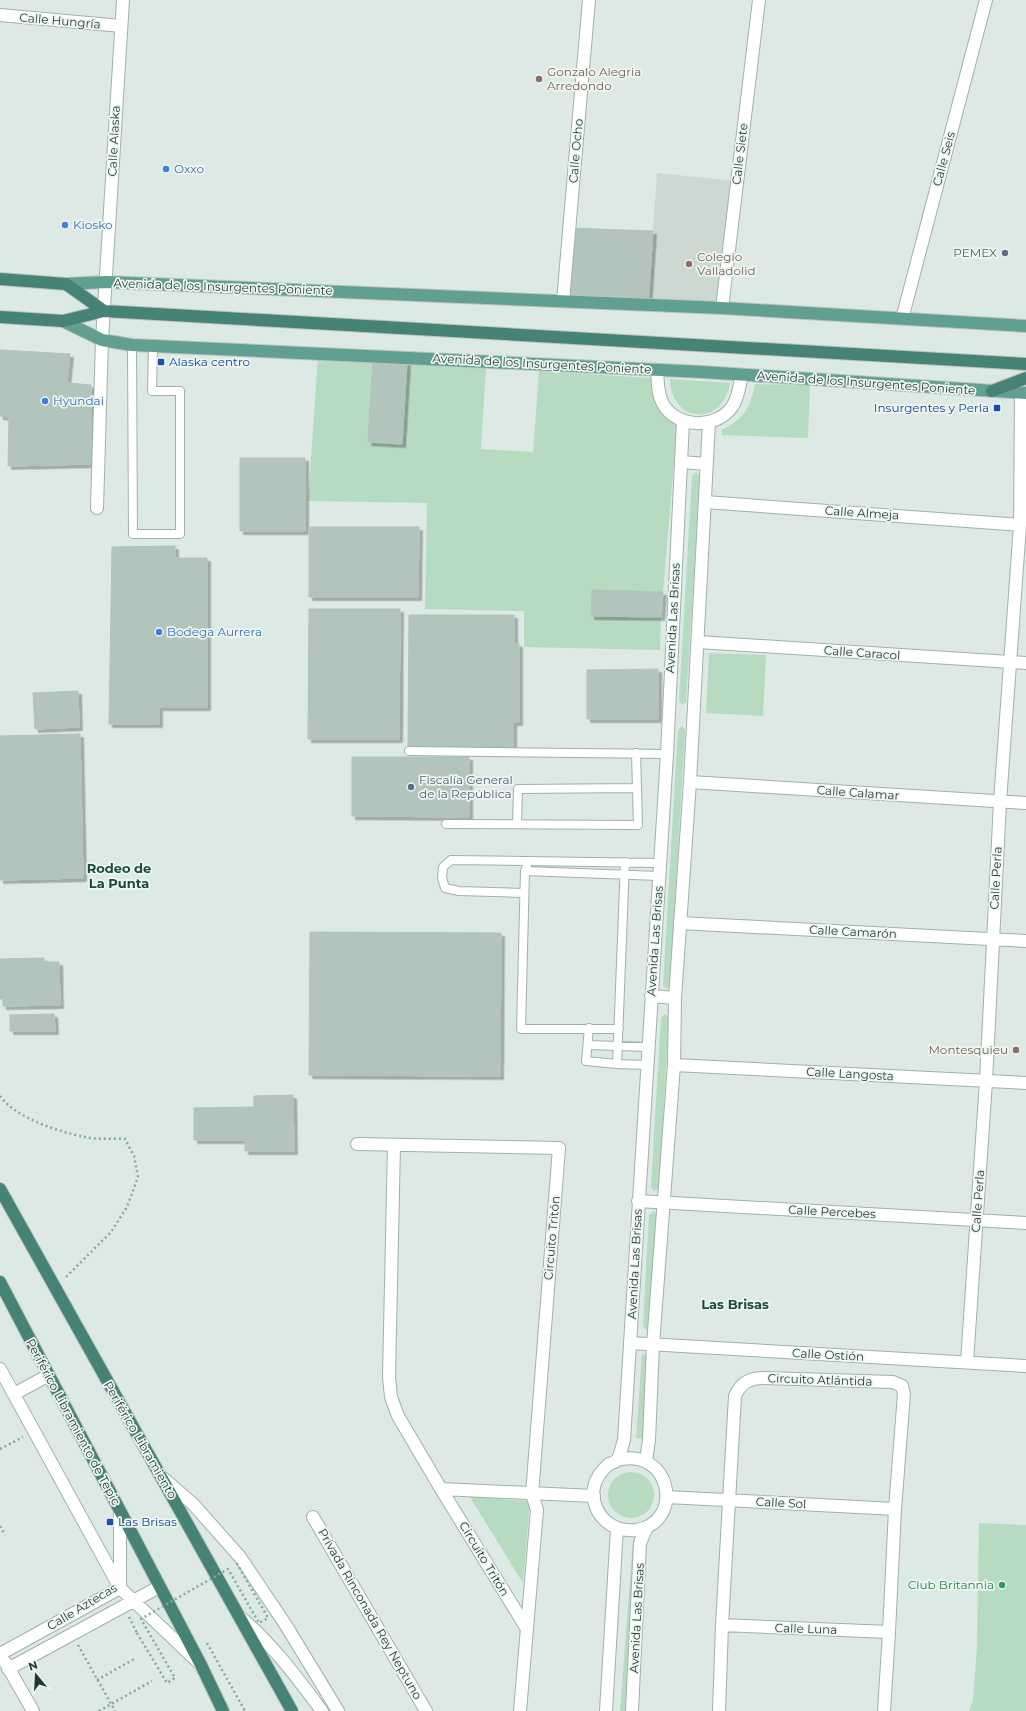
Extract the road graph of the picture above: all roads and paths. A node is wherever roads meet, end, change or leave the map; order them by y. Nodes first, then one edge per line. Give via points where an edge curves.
1 (122, 0) edge
2 (589, 0) edge
3 (759, 0) edge
4 (986, 0) edge
5 (0, 15) edge
6 (121, 26) junction
7 (0, 280) edge
8 (106, 282) junction
9 (66, 284) junction
10 (563, 301) junction
11 (722, 308) junction
12 (104, 311) junction
13 (0, 317) edge
14 (902, 319) junction
15 (63, 321) junction
16 (1026, 326) edge
17 (102, 340) junction
18 (132, 345) junction
19 (153, 346) junction
20 (1026, 364) edge
21 (657, 370) junction
22 (742, 374) junction
23 (1026, 378) edge
24 (992, 391) junction
25 (1024, 393) edge
26 (683, 421) junction
27 (709, 422) junction
28 (681, 462) junction
29 (707, 464) junction
30 (705, 502) junction
31 (97, 508) dead end
32 (1020, 525) junction
33 (698, 642) junction
34 (1010, 663) junction
35 (1026, 663) edge
36 (409, 751) dead end
37 (636, 753) junction
38 (667, 754) junction
39 (690, 782) junction
40 (637, 788) junction
41 (1000, 802) junction
42 (1026, 803) edge
43 (446, 824) dead end
44 (517, 824) junction
45 (528, 862) junction
46 (558, 862) junction
47 (592, 862) junction
48 (625, 862) junction
49 (659, 863) junction
50 (525, 871) junction
51 (592, 872) junction
52 (558, 873) junction
53 (625, 875) junction
54 (659, 876) junction
55 (524, 893) junction
56 (680, 923) junction
57 (993, 939) junction
58 (1026, 941) edge
59 (651, 996) junction
60 (675, 998) junction
61 (589, 1028) junction
62 (619, 1029) junction
63 (588, 1045) junction
64 (618, 1046) junction
65 (648, 1047) junction
66 (617, 1064) junction
67 (647, 1065) junction
68 (674, 1065) junction
69 (986, 1081) junction
70 (1026, 1083) edge
71 (0, 1096) edge
72 (357, 1144) dead end
73 (394, 1145) junction
74 (0, 1189) edge
75 (638, 1201) junction
76 (664, 1203) junction
77 (977, 1221) junction
78 (1026, 1223) edge
79 (0, 1282) edge
80 (55, 1288) junction
81 (630, 1343) junction
82 (653, 1345) junction
83 (967, 1362) junction
84 (1026, 1366) edge
85 (0, 1369) edge
86 (49, 1375) junction
87 (14, 1394) junction
88 (34, 1431) junction
89 (0, 1449) edge
90 (617, 1460) junction
91 (646, 1461) junction
92 (162, 1477) junction
93 (441, 1489) junction
94 (532, 1494) junction
95 (594, 1496) junction
96 (667, 1497) junction
97 (730, 1500) junction
98 (895, 1509) junction
99 (120, 1511) junction
100 (313, 1517) dead end
101 (0, 1526) edge
102 (646, 1527) junction
103 (618, 1528) junction
104 (5, 1535) dead end
105 (235, 1560) dead end
106 (159, 1587) junction
107 (120, 1588) junction
108 (180, 1597) junction
109 (133, 1601) junction
110 (184, 1604) dead end
111 (240, 1617) junction
112 (722, 1625) junction
113 (527, 1629) junction
114 (889, 1632) junction
115 (137, 1633) dead end
116 (72, 1634) junction
117 (203, 1638) dead end
118 (0, 1654) edge
119 (136, 1658) dead end
120 (201, 1665) junction
121 (8, 1669) junction
122 (97, 1680) junction
123 (152, 1681) dead end
124 (111, 1704) junction
125 (32, 1711) edge
126 (99, 1711) edge
127 (115, 1711) edge
128 (223, 1711) edge
129 (244, 1711) edge
130 (292, 1711) edge
131 (322, 1711) edge
132 (338, 1711) edge
133 (426, 1711) edge
134 (520, 1711) edge
135 (606, 1711) edge
136 (632, 1711) edge
137 (719, 1711) edge
138 (884, 1711) edge

1 - 6 street, Calle Alaska
2 - 10 street, Calle Ocho
3 - 11 street, Calle Siete
4 - 14 street, Calle Seis
5 - 6 street, Calle Hungría
6 - 8 street, Calle Alaska
7 - 9 highway, Avenida de los Insurgentes Poniente
8 - 9 main road, Avenida de los Insurgentes Poniente
8 - 10 main road, Avenida de los Insurgentes Poniente
8 - 12 street, Calle Alaska
9 - 12 highway
10 - 11 main road, Avenida de los Insurgentes Poniente
11 - 14 main road, Avenida de los Insurgentes Poniente
12 - 15 highway, Avenida de los Insurgentes Poniente
12 - 17 street, Calle Alaska
12 - 20 highway, Avenida de los Insurgentes Poniente
13 - 15 highway, Avenida de los Insurgentes Poniente
14 - 16 main road, Avenida de los Insurgentes Poniente
15 - 17 main road, Avenida de los Insurgentes Poniente
17 - 18 main road, Avenida de los Insurgentes Poniente
17 - 31 street, Calle Alaska
18 - 19 main road, Avenida de los Insurgentes Poniente
18 - 19 lane via 133,534 180,534 180,391 152,391
19 - 21 main road, Avenida de los Insurgentes Poniente
21 - 22 main road, Avenida de los Insurgentes Poniente
21 - 26 street via 658,391 663,404
22 - 24 main road, Avenida de los Insurgentes Poniente
22 - 27 street via 738,396 732,408 722,417
23 - 24 highway
24 - 25 main road, Avenida de los Insurgentes Poniente
25 - 32 street, Calle Perla
26 - 27 street via 696,424
26 - 28 street, Avenida Las Brisas
27 - 29 street, Avenida Las Brisas
28 - 29 street
28 - 38 street, Avenida Las Brisas
29 - 30 street, Avenida Las Brisas
30 - 32 street, Calle Almeja
30 - 33 street, Avenida Las Brisas
32 - 34 street, Calle Perla
33 - 34 street, Calle Caracol
33 - 39 street, Avenida Las Brisas
34 - 35 street, Calle Caracol
34 - 41 street, Calle Perla
36 - 37 lane
37 - 38 lane
37 - 40 lane
38 - 49 street, Avenida Las Brisas
39 - 41 street, Calle Calamar
39 - 56 street, Avenida Las Brisas
40 - 44 lane via 518,789
40 - 44 lane via 638,825
41 - 42 street, Calle Calamar
41 - 57 street, Calle Perla
43 - 44 lane
45 - 46 lane
45 - 50 lane
45 - 55 lane via 451,860 443,867 442,878 445,888 459,891
46 - 47 lane
46 - 52 lane
47 - 48 lane
47 - 51 lane
48 - 49 lane
48 - 53 lane
49 - 54 street, Avenida Las Brisas
50 - 52 lane
50 - 55 lane
51 - 52 lane
51 - 53 lane
53 - 54 lane
53 - 62 lane
54 - 59 street, Avenida Las Brisas
55 - 61 lane via 521,1029
56 - 57 street, Calle Camarón
56 - 60 street, Avenida Las Brisas
57 - 58 street, Calle Camarón
57 - 69 street, Calle Perla
59 - 60 street
59 - 65 street, Avenida Las Brisas
60 - 68 street, Avenida Las Brisas
61 - 62 lane
61 - 63 lane
62 - 64 lane
63 - 64 lane
63 - 66 lane via 586,1061
64 - 65 lane
64 - 66 lane
65 - 67 street, Avenida Las Brisas
66 - 67 lane
67 - 75 street, Avenida Las Brisas
68 - 69 street, Calle Langosta
68 - 76 street, Avenida Las Brisas
69 - 70 street, Calle Langosta
69 - 77 street, Calle Perla
71 - 80 path via 6,1105 30,1119 85,1137 125,1139 134,1156 138,1177 127,1207 110,1232
72 - 73 street, Circuito Tritón
73 - 93 street, Circuito Tritón via 389,1377 391,1397 398,1416
73 - 94 street, Circuito Tritón via 560,1148
74 - 80 highway, Periférico Libramiento
75 - 76 street, Calle Percebes
75 - 81 street, Avenida Las Brisas
76 - 77 street, Calle Percebes
76 - 82 street, Avenida Las Brisas
77 - 78 street, Calle Percebes
77 - 83 street, Calle Perla
79 - 86 highway, Periférico Libramiento de Tepic
80 - 92 highway, Periférico Libramiento
81 - 82 street, Calle Ostión
81 - 90 street, Avenida Las Brisas via 624,1440
82 - 83 street, Calle Ostión
82 - 91 street, Avenida Las Brisas
83 - 84 street, Calle Ostión
85 - 87 street
86 - 87 street
86 - 99 highway, Periférico Libramiento de Tepic
87 - 88 street
88 - 89 path
88 - 107 street
90 - 91 street via 632,1457
90 - 95 street via 600,1473 594,1487
91 - 96 street via 662,1476
92 - 111 highway, Periférico Libramiento
92 - 132 street via 193,1504 240,1557 287,1627
93 - 94 street
93 - 113 street, Circuito Tritón
94 - 95 street
94 - 113 street, Circuito Tritón via 537,1510
95 - 103 street via 596,1509 600,1515
96 - 97 street, Calle Sol
96 - 102 street, Avenida Las Brisas via 662,1511 653,1523
97 - 98 street, Calle Sol
97 - 98 street, Circuito Atlántida via 735,1396 738,1388 746,1381 765,1378 893,1382 902,1386 904,1394
97 - 112 street, Circuito Atlántida
98 - 114 street, Circuito Atlántida
99 - 106 highway, Periférico Libramiento de Tepic
99 - 107 street, Calle Aztecas
100 - 133 street, Privada Rinconada Rey Neptuno
101 - 104 path
102 - 103 street via 632,1530
102 - 136 street, Avenida Las Brisas via 640,1543
103 - 135 street, Avenida Las Brisas
105 - 108 path, bridge via 268,1618 259,1623 228,1569
106 - 109 street
106 - 120 highway, Periférico Libramiento de Tepic
107 - 109 street
107 - 118 street, Calle Aztecas
108 - 110 path
108 - 115 path, bridge via 141,1619 175,1678 167,1683
109 - 116 street
109 - 120 street
111 - 130 highway, Periférico Libramiento
111 - 131 street via 253,1628 301,1683
112 - 114 street, Calle Luna
112 - 137 street, Circuito Atlántida
113 - 134 street, Circuito Tritón
114 - 138 street, Circuito Atlántida
116 - 121 street
116 - 122 path
117 - 129 path
118 - 121 street
119 - 122 path
120 - 128 highway, Periférico Libramiento de Tepic
121 - 125 street
122 - 124 path
123 - 124 path
124 - 126 path
124 - 127 path

